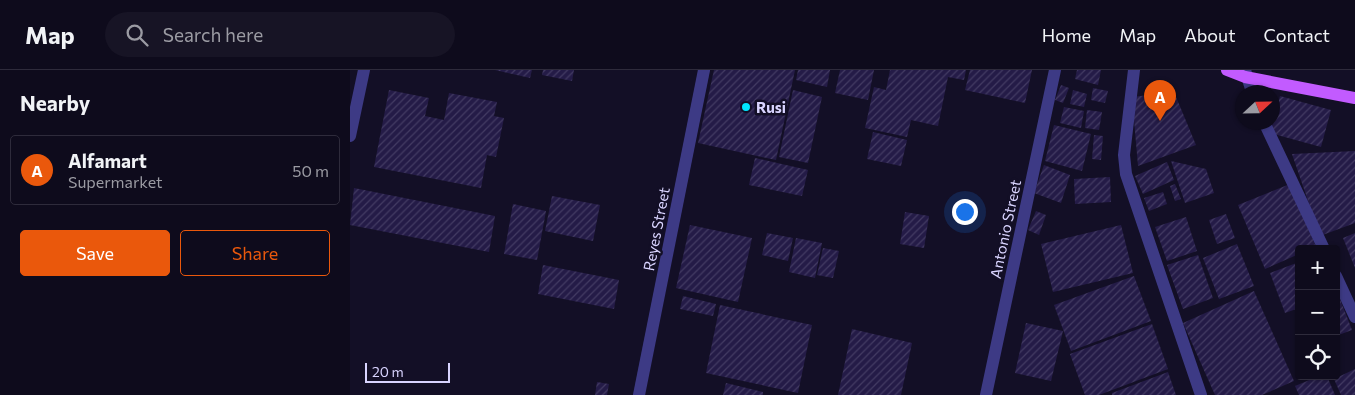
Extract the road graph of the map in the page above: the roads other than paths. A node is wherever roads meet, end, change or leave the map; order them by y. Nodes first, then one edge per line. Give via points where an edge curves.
1 (364, 70) edge
2 (704, 70) edge
3 (1055, 70) edge
4 (1134, 70) edge
5 (1227, 70) edge
6 (1245, 73) edge
7 (1249, 85) edge
8 (1355, 98) edge
9 (1268, 130) edge
10 (350, 136) edge
11 (1322, 245) edge
12 (1340, 285) edge
13 (1355, 317) edge
14 (639, 395) edge
15 (986, 395) edge
16 (1201, 395) edge

1 - 10 street
2 - 14 street, Reyes Street
3 - 15 street, Antonio Street
4 - 16 street via 1124,155 1126,174
5 - 6 main road
6 - 7 street
6 - 8 main road
9 - 11 street
12 - 13 street

